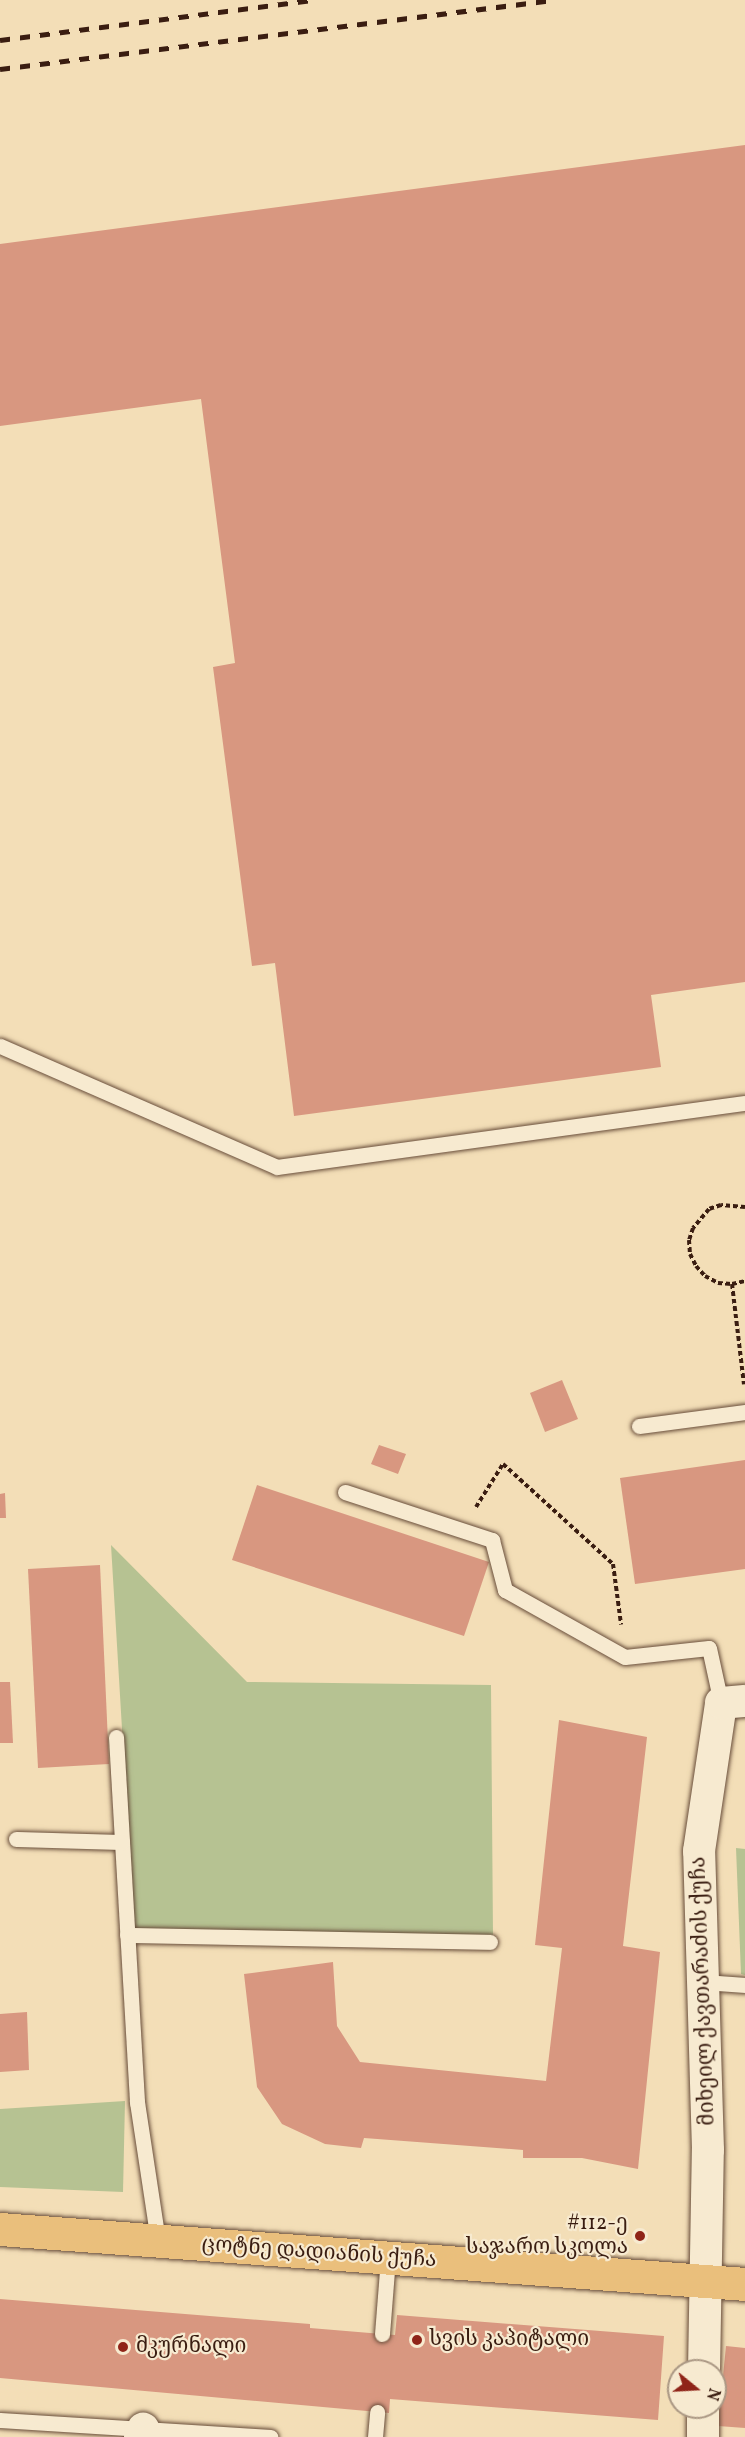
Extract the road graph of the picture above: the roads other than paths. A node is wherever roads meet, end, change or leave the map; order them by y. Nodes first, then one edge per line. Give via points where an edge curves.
1 (0, 1046) edge
2 (745, 1103) edge
3 (745, 1412) edge
4 (639, 1426) dead end
5 (345, 1492) dead end
6 (733, 1702) edge
7 (116, 1737) dead end
8 (16, 1839) dead end
9 (122, 1842) junction
10 (127, 1935) junction
11 (490, 1942) dead end
12 (704, 1982) junction
13 (745, 1985) edge
14 (0, 2229) edge
15 (158, 2241) junction
16 (388, 2258) junction
17 (706, 2281) junction
18 (745, 2284) edge
19 (382, 2334) dead end
20 (704, 2359) edge
21 (377, 2412) dead end
22 (703, 2419) edge
23 (0, 2420) edge
24 (142, 2433) edge
25 (270, 2437) edge
26 (375, 2437) edge
27 (703, 2437) edge

1 - 2 lane via 277,1167
3 - 4 lane
5 - 6 lane via 492,1540 506,1590 625,1657 709,1648
6 - 12 street, მიხეილ ქავთარაძის ქუჩა via 699,1851
7 - 9 lane
8 - 9 lane
9 - 10 lane
10 - 11 lane
10 - 15 lane via 137,2102
12 - 13 lane
12 - 17 street, მიხეილ ქავთარაძის ქუჩა
14 - 15 main road, ცოტნე დადიანის ქუჩა
15 - 16 main road, ცოტნე დადიანის ქუჩა
16 - 17 main road, ცოტნე დადიანის ქუჩა
16 - 19 lane
17 - 18 main road, ცოტნე დადიანის ქუჩა
17 - 20 street, მიხეილ ქავთარაძის ქუჩა
21 - 26 lane
22 - 27 street
23 - 24 lane
24 - 25 lane

